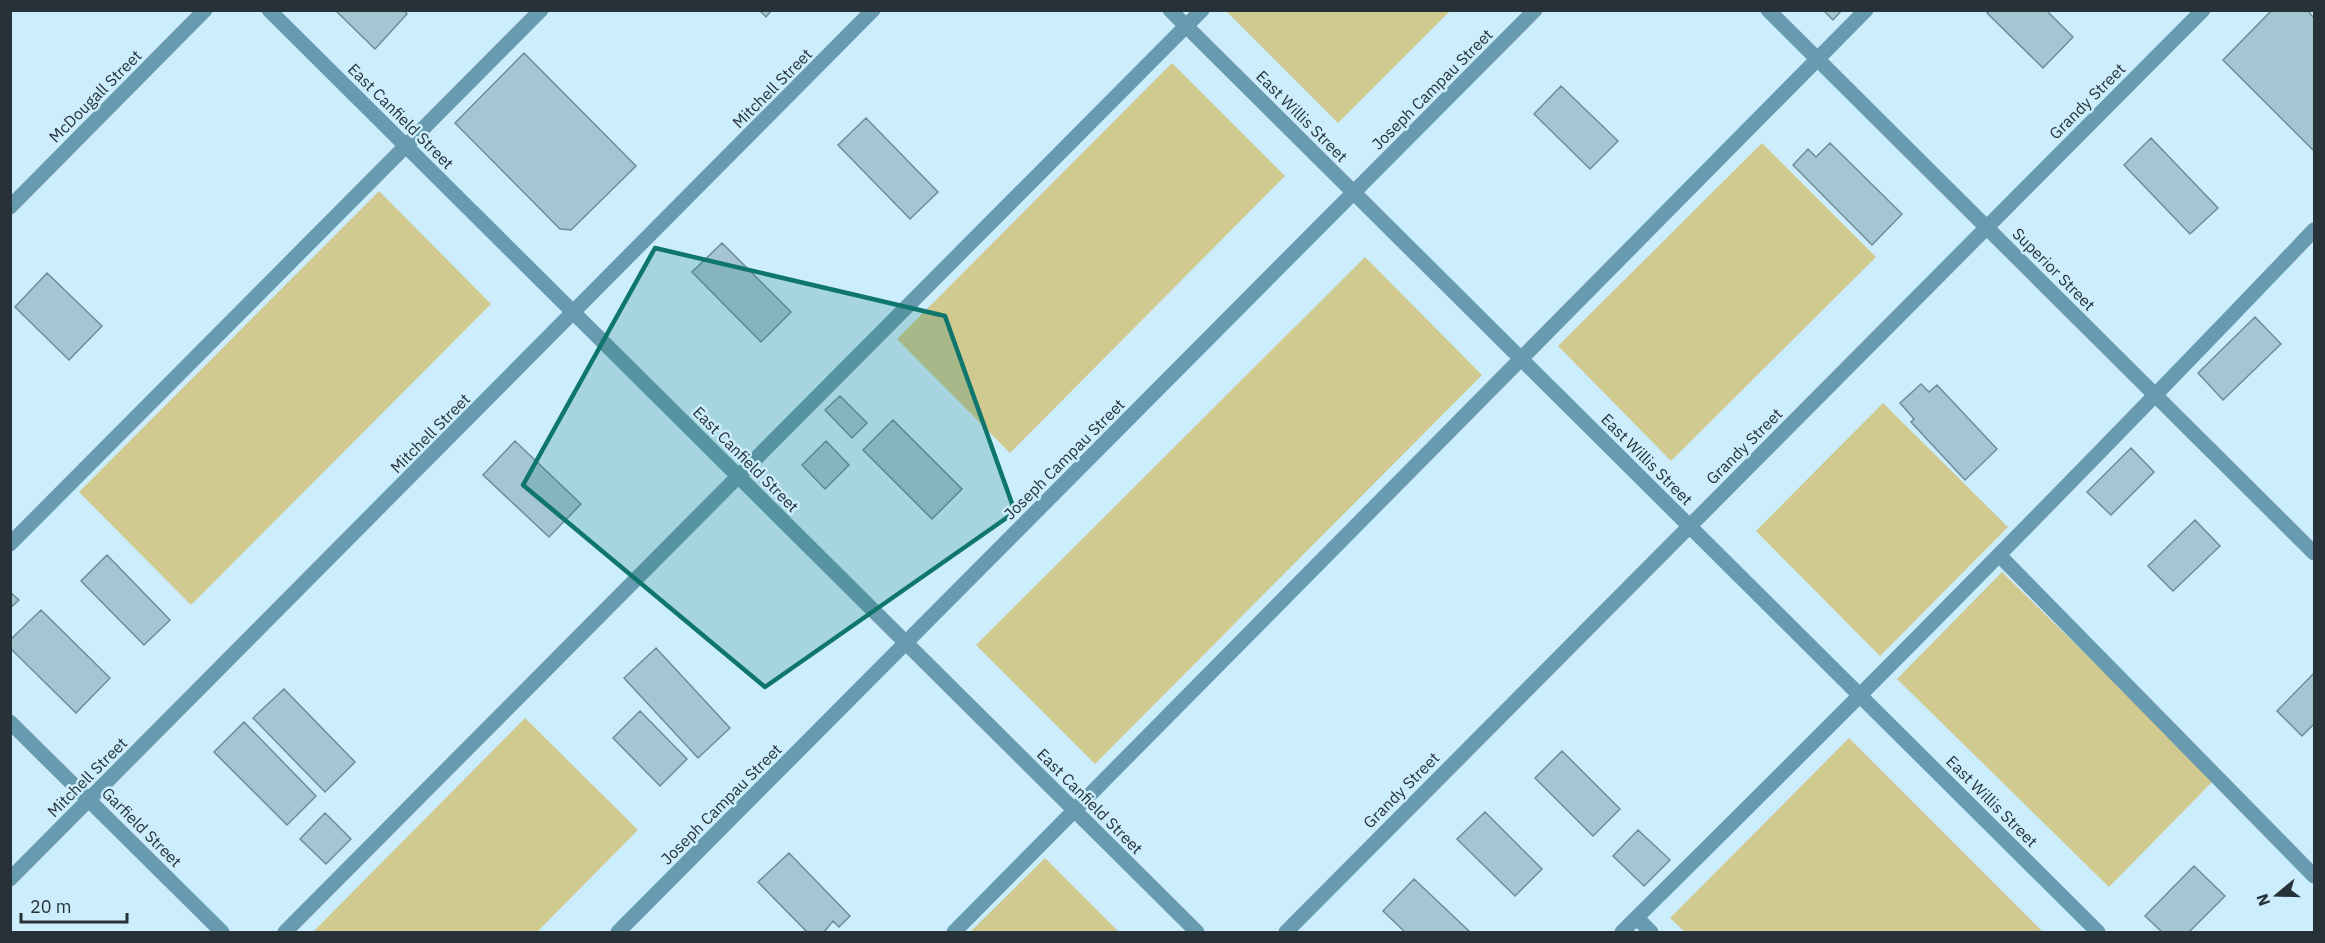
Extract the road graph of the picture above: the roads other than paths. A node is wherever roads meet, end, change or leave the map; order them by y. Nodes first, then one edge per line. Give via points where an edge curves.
1 (205, 10) edge
2 (269, 10) edge
3 (541, 10) edge
4 (873, 10) edge
5 (1170, 10) edge
6 (1202, 10) edge
7 (1535, 10) edge
8 (1768, 10) edge
9 (1866, 10) edge
10 (2203, 10) edge
11 (1186, 26) junction
12 (1818, 60) junction
13 (406, 146) junction
14 (1354, 193) junction
15 (10, 207) edge
16 (1987, 227) junction
17 (2311, 241) edge
18 (574, 312) junction
19 (1522, 360) junction
20 (2156, 395) junction
21 (738, 477) junction
22 (1689, 526) junction
23 (10, 544) edge
24 (2314, 553) edge
25 (1999, 555) junction
26 (906, 644) junction
27 (1860, 696) junction
28 (10, 722) edge
29 (89, 800) junction
30 (1075, 811) junction
31 (2314, 876) edge
32 (10, 879) edge
33 (1637, 918) junction
34 (222, 933) edge
35 (285, 933) edge
36 (618, 933) edge
37 (954, 933) edge
38 (1197, 933) edge
39 (1286, 933) edge
40 (1622, 933) edge
41 (1652, 933) edge
42 (2098, 933) edge

1 - 15 street, McDougall Street
2 - 13 street, East Canfield Street
3 - 13 street
4 - 18 street, Mitchell Street
5 - 11 street, East Willis Street
6 - 11 street
7 - 14 street, Joseph Campau Street
8 - 12 street, Superior Street
9 - 12 street
10 - 16 street, Grandy Street
11 - 14 street, East Willis Street
11 - 21 street
12 - 16 street, Superior Street
12 - 19 street
13 - 18 street, East Canfield Street
13 - 23 street
14 - 19 street, East Willis Street
14 - 26 street, Joseph Campau Street
16 - 20 street, Superior Street
16 - 22 street, Grandy Street
17 - 20 street
18 - 21 street, East Canfield Street
18 - 29 street, Mitchell Street
19 - 22 street, East Willis Street
19 - 30 street
20 - 24 street, Superior Street
20 - 25 street
21 - 26 street, East Canfield Street
21 - 35 street
22 - 27 street, East Willis Street
22 - 39 street, Grandy Street
25 - 27 street
25 - 31 street
26 - 30 street, East Canfield Street
26 - 36 street, Joseph Campau Street
27 - 33 street
27 - 42 street, East Willis Street
28 - 29 street, Garfield Street
29 - 32 street, Mitchell Street
29 - 34 street, Garfield Street
30 - 37 street
30 - 38 street, East Canfield Street
33 - 40 street
33 - 41 street

